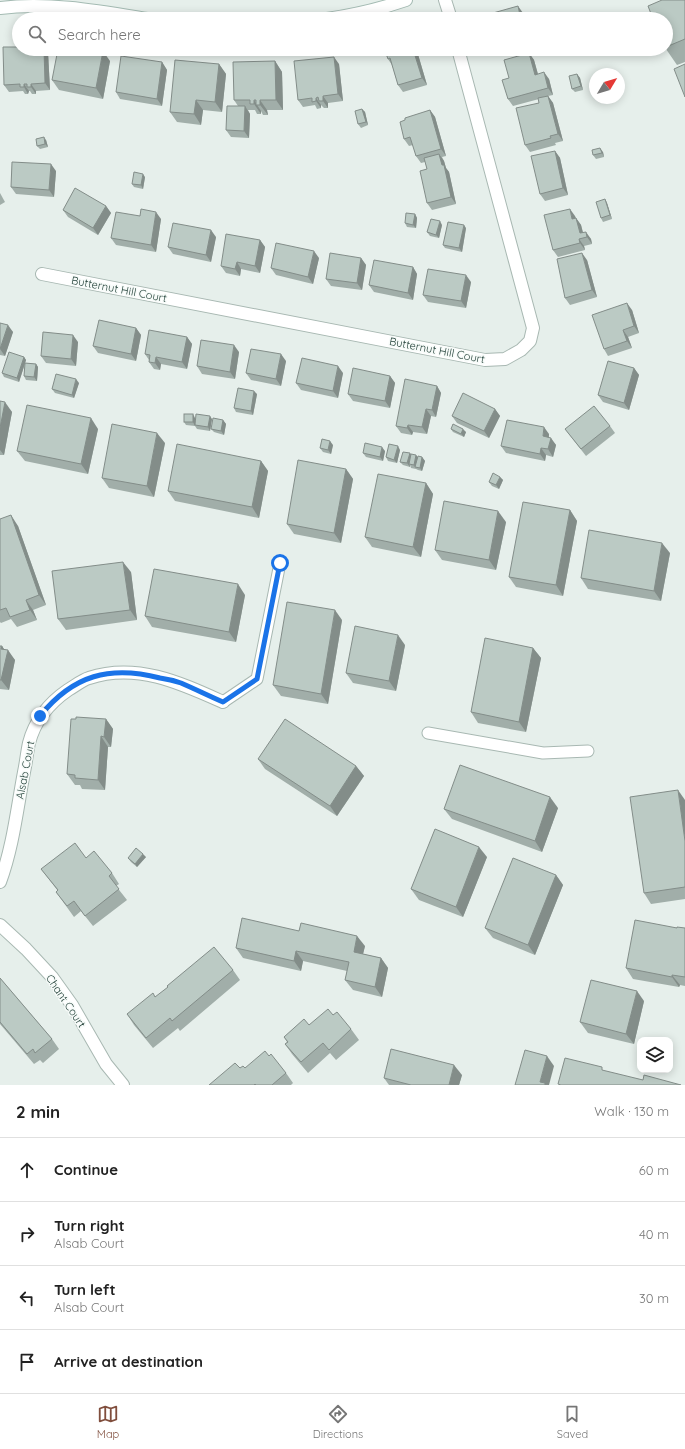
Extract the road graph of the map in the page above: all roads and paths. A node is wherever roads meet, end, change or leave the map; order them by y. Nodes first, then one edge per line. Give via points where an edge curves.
1 (406, 0) edge
2 (445, 0) edge
3 (0, 8) edge
4 (107, 12) edge
5 (366, 12) edge
6 (448, 12) edge
7 (460, 56) edge
8 (42, 274) dead end
9 (280, 563) dead end
10 (223, 702) joint
11 (428, 733) dead end
12 (588, 751) dead end
13 (0, 882) edge
14 (0, 925) edge
15 (123, 1085) edge

1 - 5 street
2 - 6 street
3 - 4 street via 58,6
7 - 8 street, Butternut Hill Court via 532,328 530,341 521,350 505,359 485,360
9 - 10 lane via 257,679
10 - 13 street, Alsab Court via 180,683 142,673 110,672 88,678 61,695 40,716 29,742 8,860
11 - 12 lane via 543,753
14 - 15 street, Chant Court via 26,948 52,977 72,1005 106,1064

